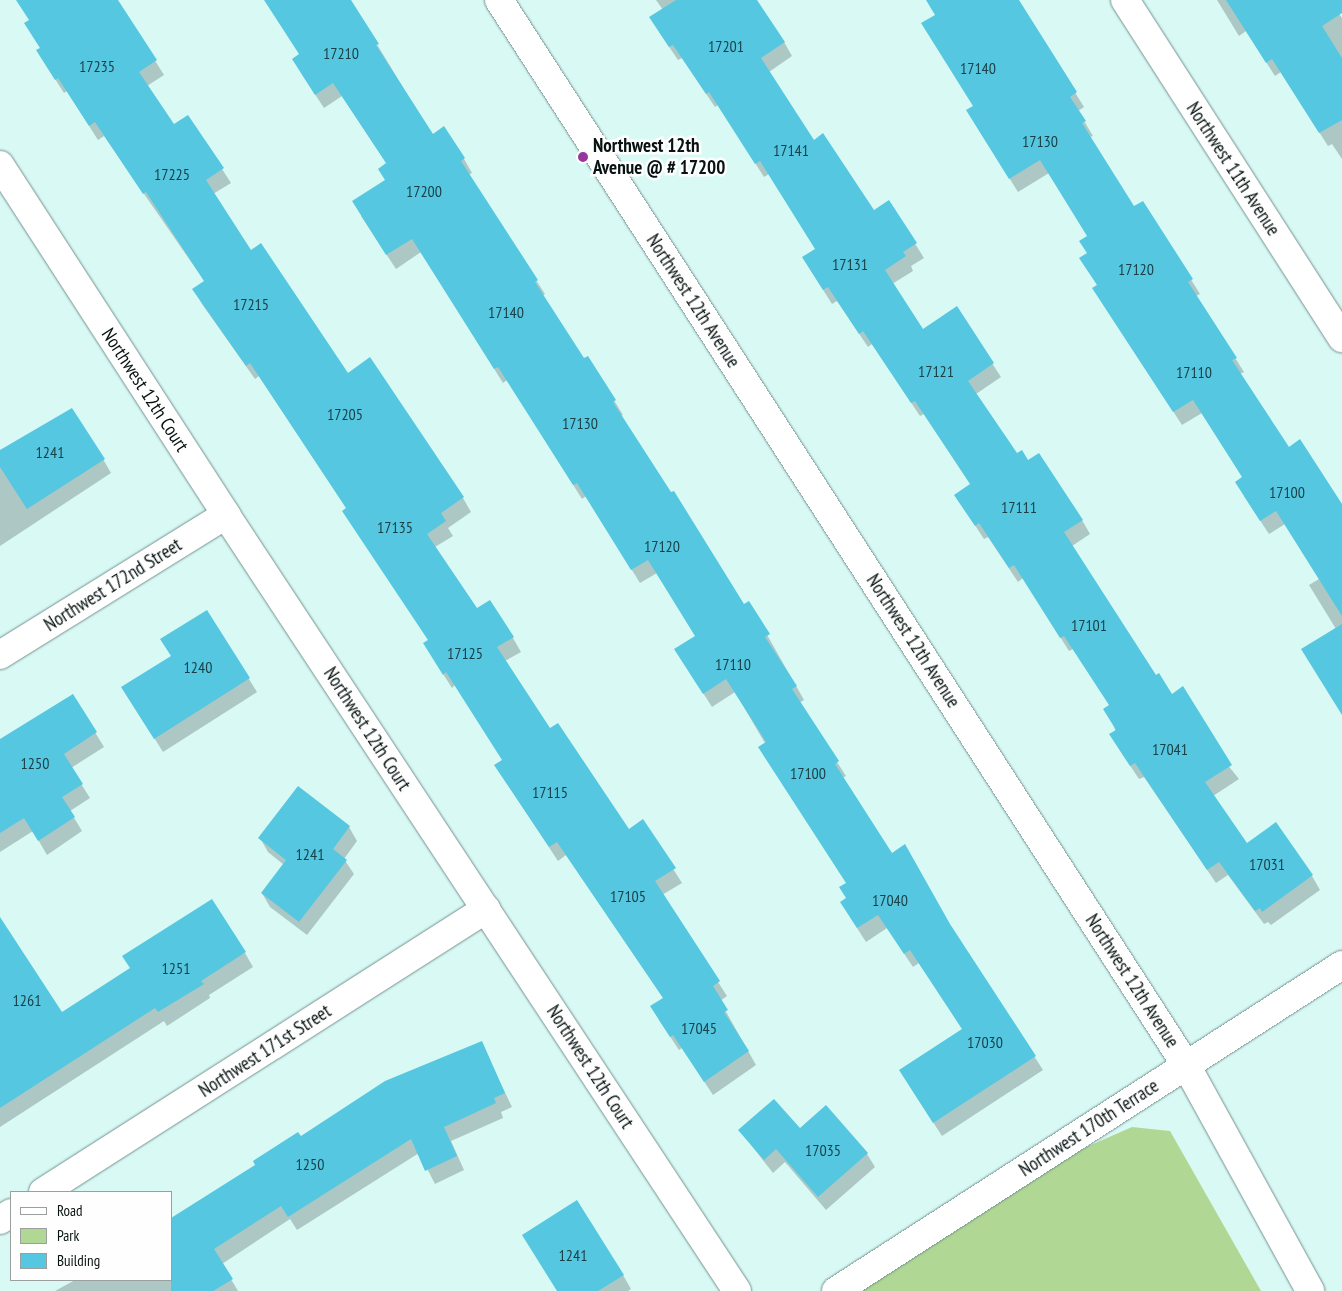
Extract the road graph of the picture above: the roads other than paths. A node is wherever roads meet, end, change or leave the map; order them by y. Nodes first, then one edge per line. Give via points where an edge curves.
1 (499, 0) edge
2 (1125, 0) edge
3 (0, 166) edge
4 (1342, 338) edge
5 (226, 515) junction
6 (0, 655) edge
7 (486, 909) junction
8 (1342, 965) edge
9 (1186, 1065) junction
10 (45, 1191) edge
11 (736, 1291) edge
12 (836, 1291) edge
13 (1310, 1291) edge

1 - 9 street, Northwest 12th Avenue
2 - 4 street, Northwest 11th Avenue
3 - 5 street, Northwest 12th Court
5 - 6 street, Northwest 172nd Street
5 - 7 street, Northwest 12th Court
7 - 10 street, Northwest 171st Street
7 - 11 street, Northwest 12th Court
8 - 9 street, Northwest 170th Terrace
9 - 12 street, Northwest 170th Terrace
9 - 13 street, Northwest 12th Avenue

